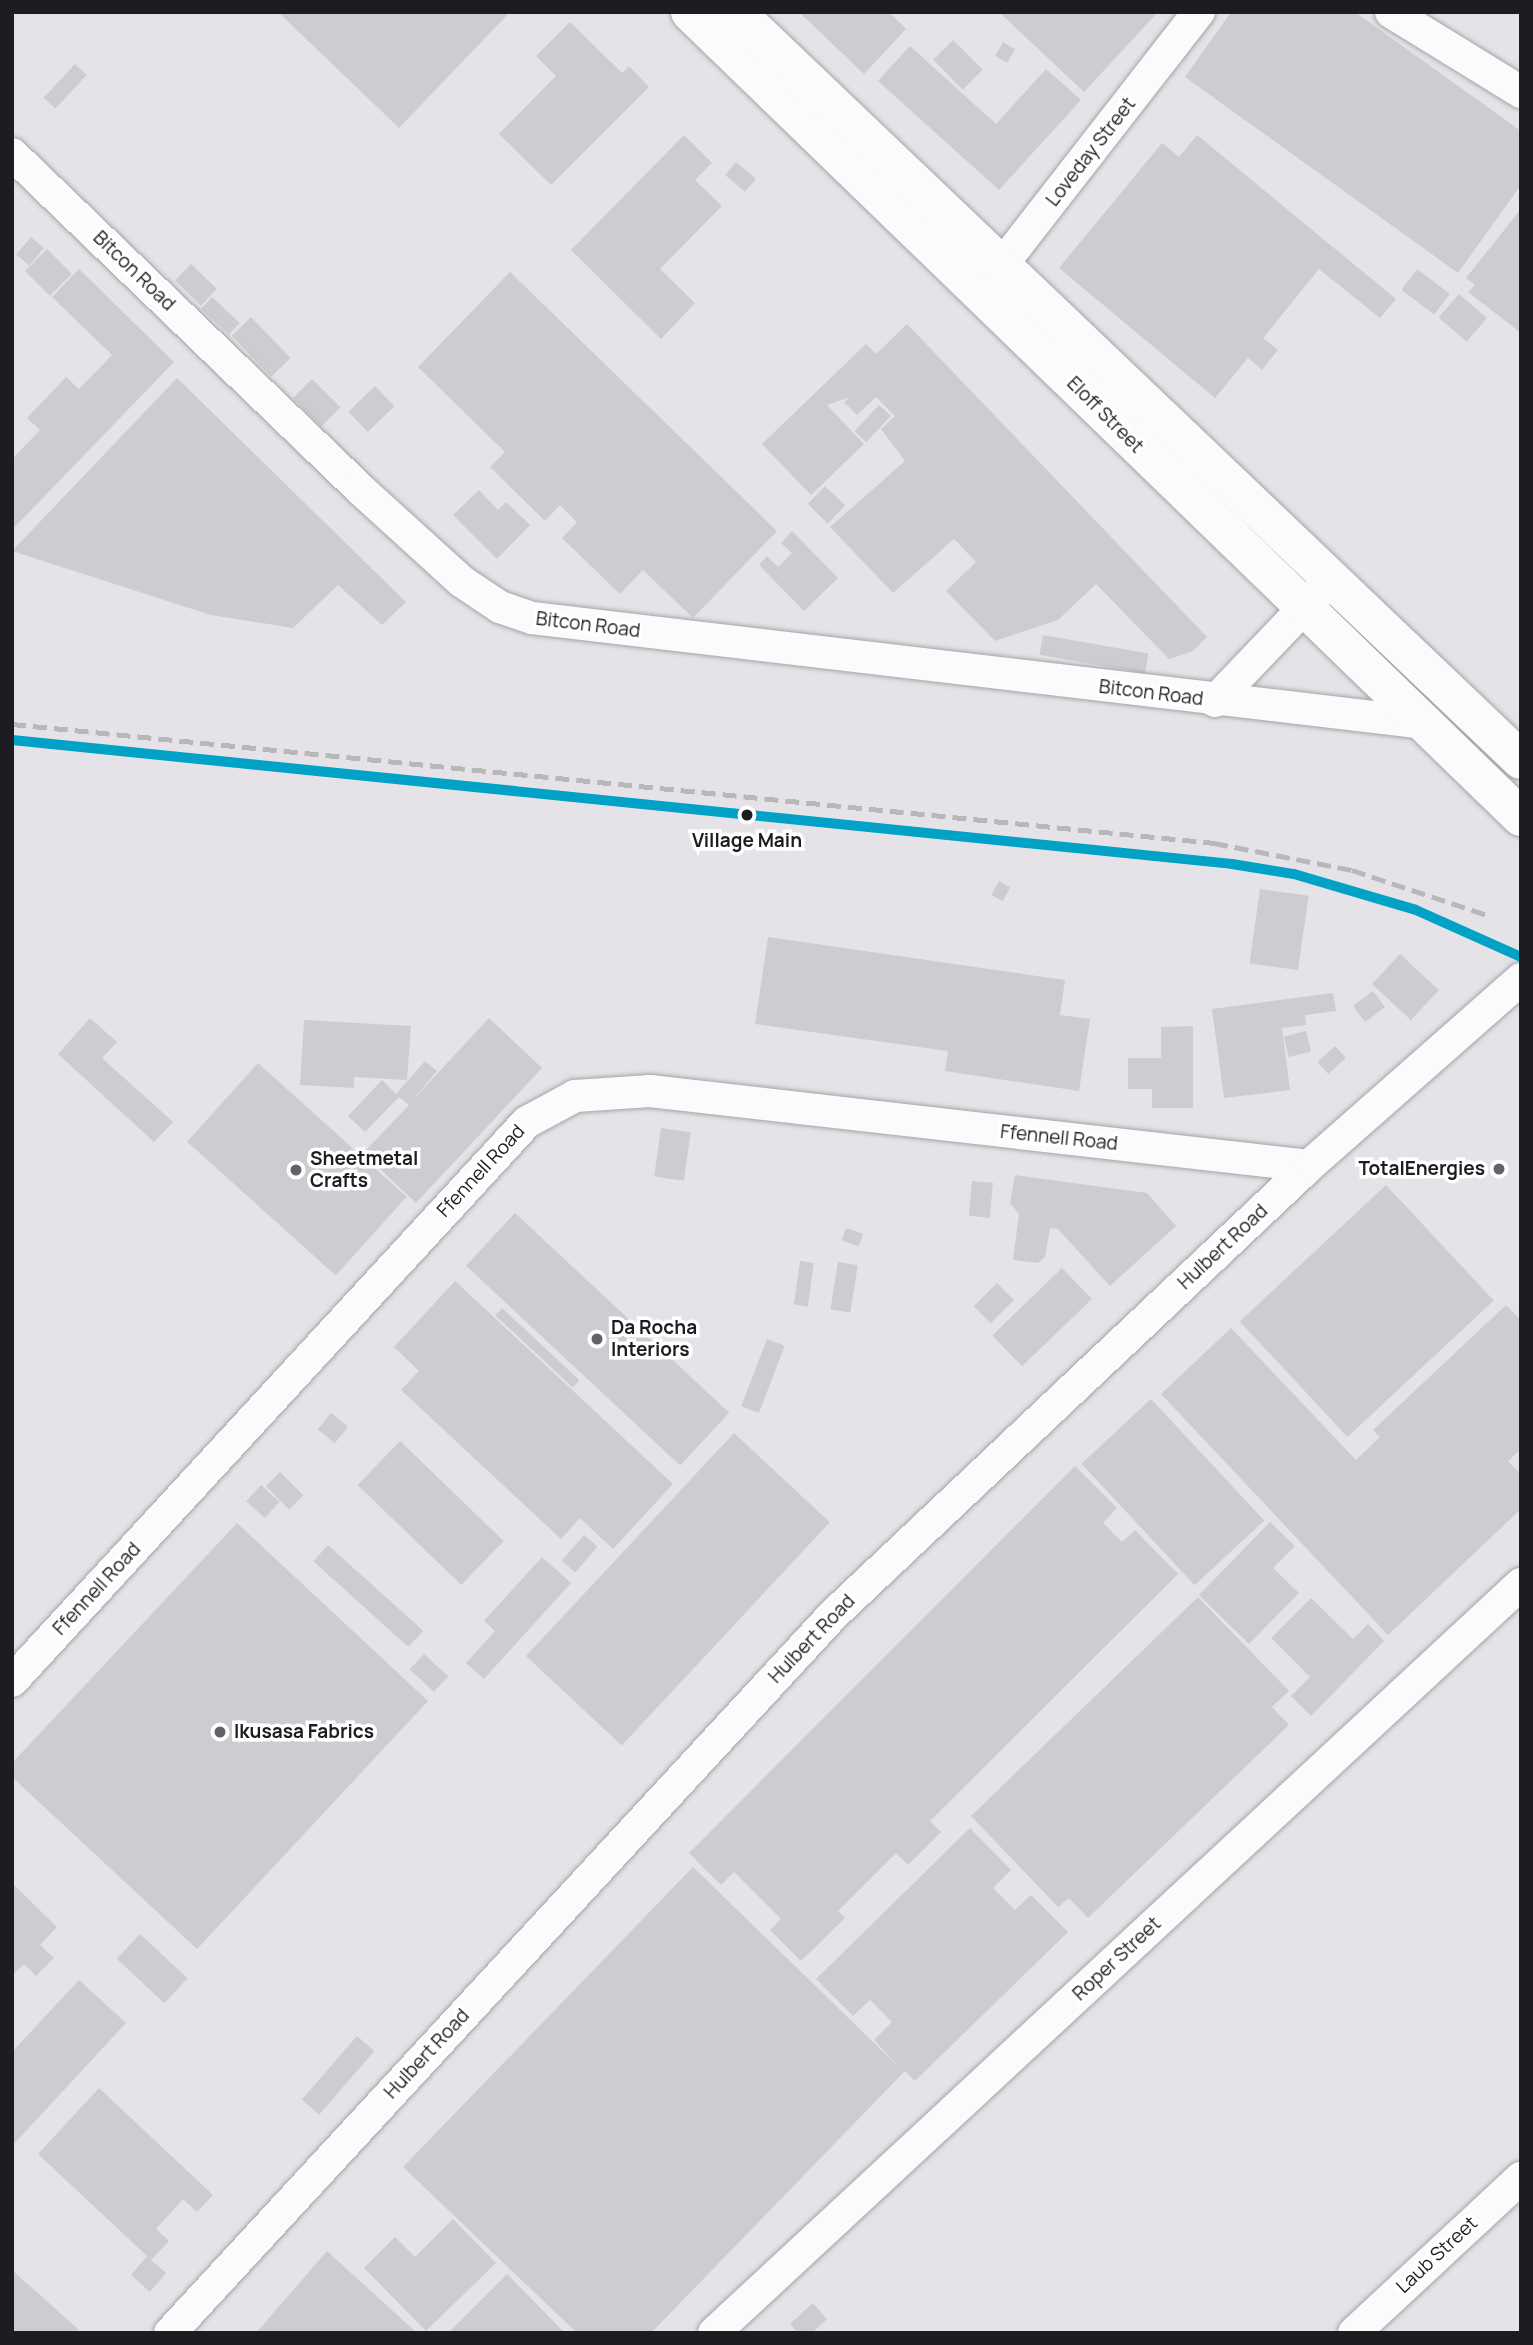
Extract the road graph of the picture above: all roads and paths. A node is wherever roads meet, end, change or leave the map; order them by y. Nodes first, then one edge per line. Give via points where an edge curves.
1 (690, 12) edge
2 (736, 12) edge
3 (1199, 12) edge
4 (1391, 12) edge
5 (1521, 92) edge
6 (12, 153) edge
7 (993, 277) junction
8 (1329, 581) junction
9 (1302, 609) junction
10 (1215, 701) junction
11 (1424, 723) junction
12 (1521, 760) edge
13 (1521, 817) edge
14 (1515, 981) edge
15 (1309, 1166) junction
16 (1521, 1584) edge
17 (12, 1681) edge
18 (1521, 2178) edge
19 (170, 2333) edge
20 (714, 2333) edge
21 (1354, 2333) edge

1 - 7 street, Eloff Street
2 - 7 street, Eloff Street
3 - 7 street, Loveday Street
4 - 5 street
6 - 10 street, Bitcon Road via 360,489 461,581 500,607 532,618
7 - 8 street, Eloff Street
7 - 9 street, Eloff Street
8 - 9 street, Bitcon Road
8 - 12 street, Eloff Street
9 - 10 street, Bitcon Road
9 - 11 street, Eloff Street
10 - 11 street, Bitcon Road
11 - 13 street, Eloff Street
14 - 15 street, Hulbert Road
15 - 17 street, Ffennell Road via 650,1091 575,1096 527,1122
15 - 19 street, Hulbert Road via 833,1615
16 - 20 street, Roper Street
18 - 21 street, Laub Street

